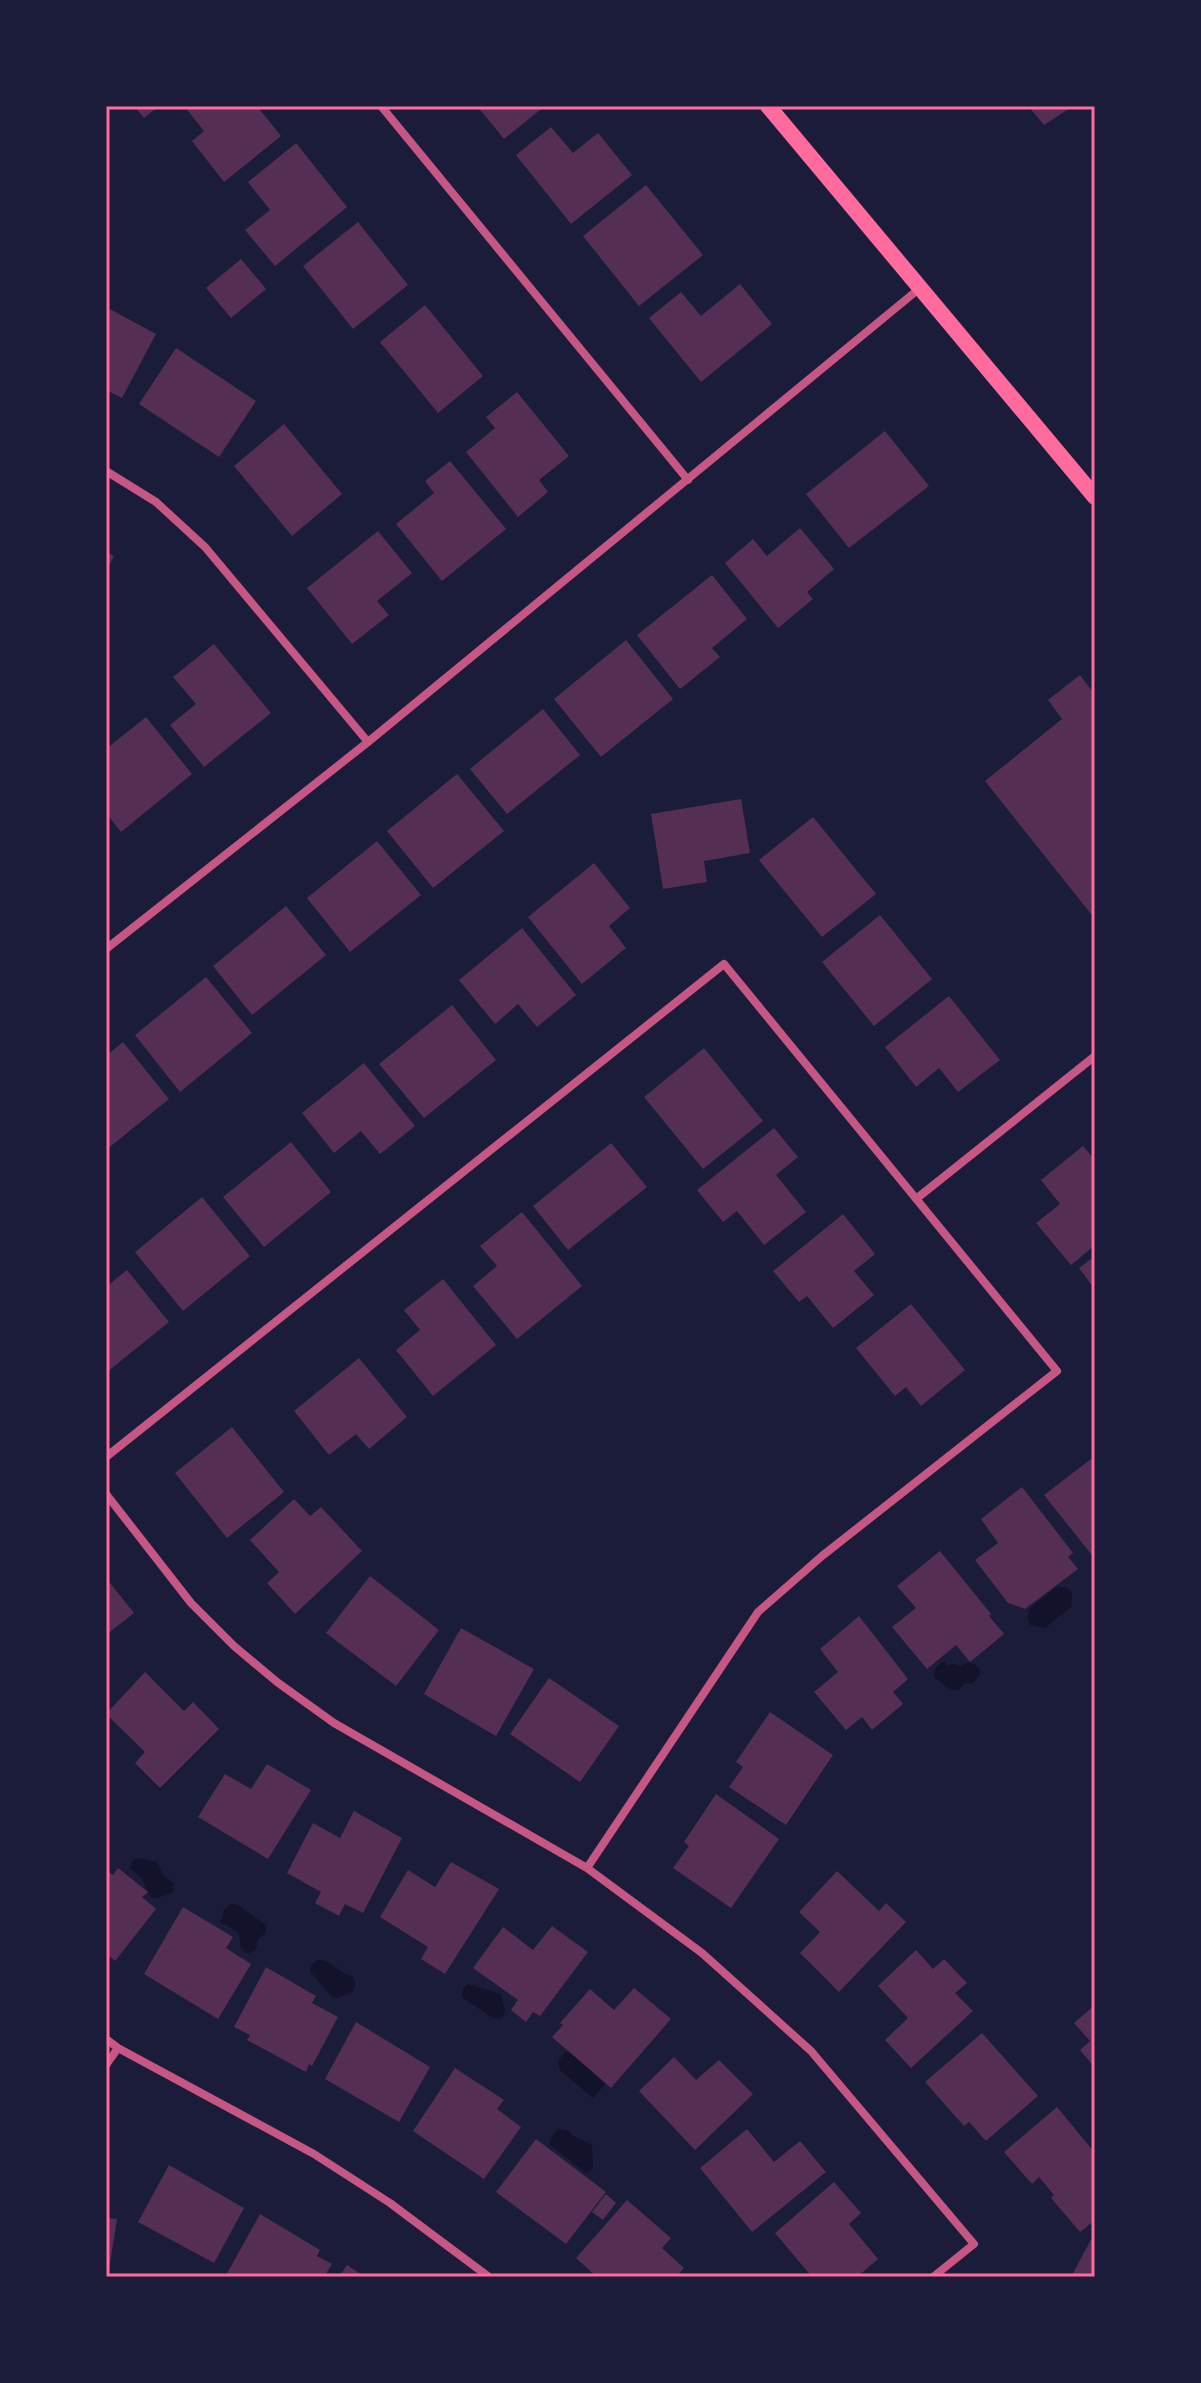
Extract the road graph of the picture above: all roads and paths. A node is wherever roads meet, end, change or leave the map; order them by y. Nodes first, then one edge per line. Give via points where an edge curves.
1 (381, 106) edge
2 (768, 106) edge
3 (920, 288) junction
4 (106, 471) edge
5 (688, 480) junction
6 (1095, 497) edge
7 (368, 742) junction
8 (106, 949) edge
9 (1095, 1056) edge
10 (916, 1199) junction
11 (106, 1457) edge
12 (106, 1494) edge
13 (587, 1868) junction
14 (106, 2039) edge
15 (118, 2048) junction
16 (106, 2065) edge
17 (489, 2277) edge
18 (933, 2277) edge

1 - 5 street
2 - 3 main road
3 - 5 street
3 - 6 main road
4 - 7 street via 156,502 205,547
5 - 7 street
7 - 8 street
9 - 10 street
10 - 11 street via 724,964
10 - 13 street via 1057,1371 758,1612
12 - 13 street via 191,1603 277,1682 334,1723
13 - 18 street via 702,1953 811,2051 974,2244
14 - 15 street
15 - 16 street
15 - 17 street via 314,2154

